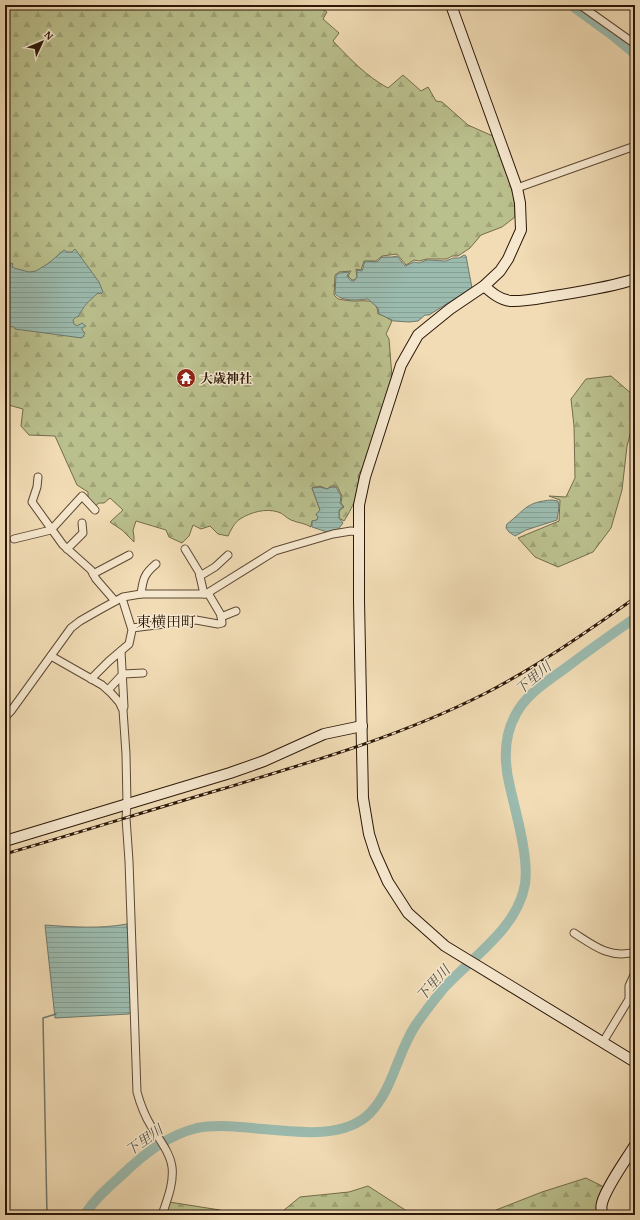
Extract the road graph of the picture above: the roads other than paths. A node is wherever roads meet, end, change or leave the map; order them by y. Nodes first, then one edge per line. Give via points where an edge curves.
1 (451, 5) edge
2 (580, 5) edge
3 (635, 44) edge
4 (635, 146) edge
5 (517, 188) junction
6 (635, 279) edge
7 (484, 286) junction
8 (38, 477) dead end
9 (95, 510) dead end
10 (82, 523) dead end
11 (51, 530) junction
12 (359, 532) junction
13 (14, 539) dead end
14 (67, 549) junction
15 (186, 549) dead end
16 (129, 555) dead end
17 (228, 556) dead end
18 (156, 564) dead end
19 (93, 574) junction
20 (200, 576) junction
21 (206, 593) junction
22 (141, 594) junction
23 (119, 599) junction
24 (236, 611) dead end
25 (221, 617) junction
26 (132, 628) junction
27 (121, 651) junction
28 (51, 656) junction
29 (143, 673) dead end
30 (123, 674) junction
31 (91, 679) junction
32 (108, 690) junction
33 (122, 708) junction
34 (5, 717) edge
35 (362, 726) junction
36 (128, 804) junction
37 (5, 841) edge
38 (574, 933) dead end
39 (635, 952) edge
40 (635, 973) edge
41 (632, 1000) edge
42 (602, 1042) junction
43 (635, 1062) edge
44 (635, 1146) edge
45 (162, 1215) edge
46 (603, 1215) edge

1 - 5 street
2 - 3 street
4 - 5 street
5 - 7 street via 521,230 508,259
6 - 7 street via 579,292 510,301 492,294
7 - 12 street via 418,335 401,365 365,477 359,505
8 - 11 street via 32,502
9 - 11 street via 82,496
10 - 14 street via 83,533
11 - 13 street
11 - 14 street
12 - 21 street via 333,534 275,551
12 - 35 street
14 - 19 street
15 - 20 street
16 - 19 street
17 - 20 street
18 - 22 street via 144,576
19 - 23 street
20 - 21 street
21 - 22 street
21 - 25 street
22 - 23 street
23 - 26 street
23 - 28 street via 71,628
24 - 25 street
25 - 26 street via 222,623 218,624 196,620
26 - 27 street via 129,644
27 - 30 street
27 - 31 street
28 - 31 street
28 - 34 street
29 - 30 street
30 - 32 street
30 - 33 street
31 - 32 street
32 - 33 street
33 - 36 street
35 - 36 street via 324,734 264,761
35 - 42 street via 363,798 369,834 380,866 408,913 445,946
36 - 37 street
36 - 45 street via 126,818 137,1092 148,1120 165,1148 172,1166
38 - 39 street via 612,953 625,955
40 - 41 street via 629,986
41 - 42 street
42 - 43 street
44 - 46 street via 607,1191 602,1202

